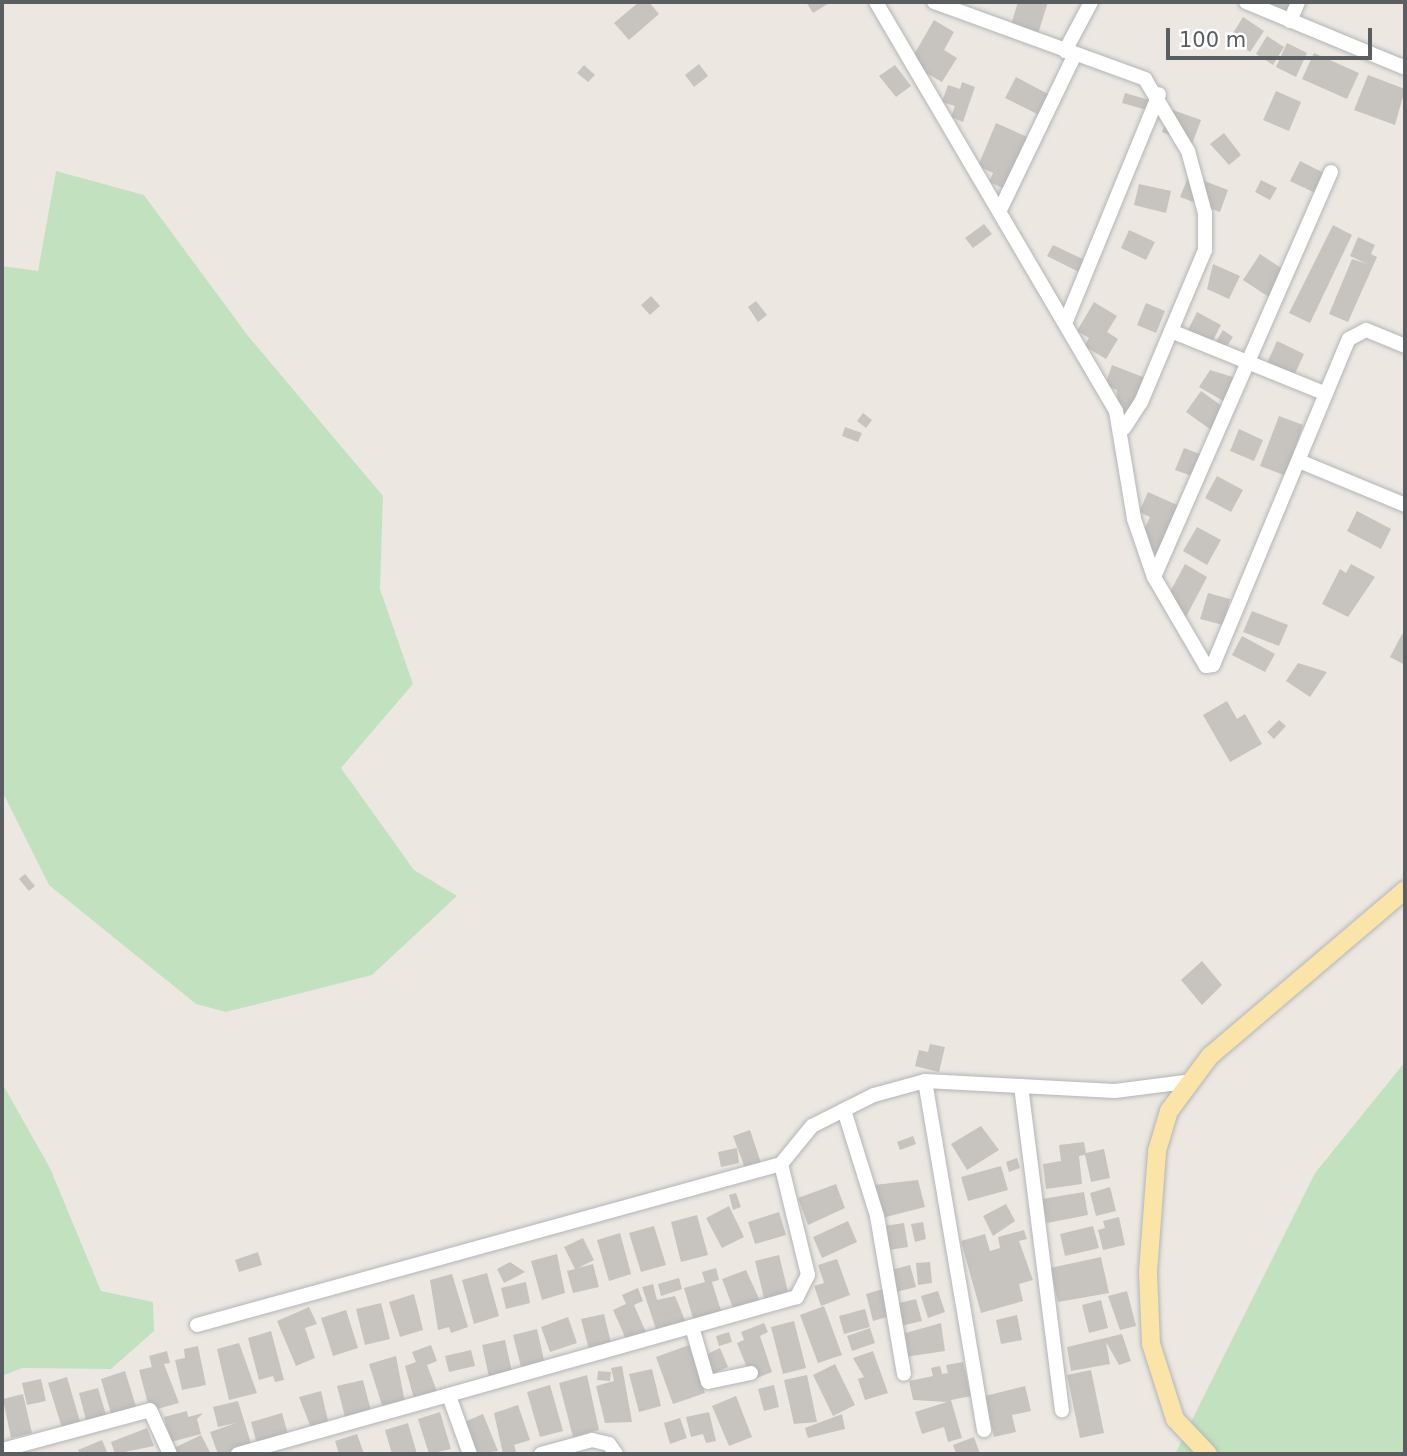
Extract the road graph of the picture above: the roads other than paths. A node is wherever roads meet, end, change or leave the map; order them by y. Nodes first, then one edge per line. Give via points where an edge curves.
1 (876, 2) edge
2 (934, 2) edge
3 (1091, 2) edge
4 (1246, 2) edge
5 (1298, 2) edge
6 (1290, 21) junction
7 (1070, 53) junction
8 (1405, 68) edge
9 (1159, 94) junction
10 (1331, 172) dead end
11 (1000, 210) junction
12 (1066, 321) junction
13 (1171, 331) junction
14 (1405, 346) edge
15 (1247, 362) junction
16 (1326, 394) junction
17 (1124, 428) junction
18 (1299, 461) junction
19 (1405, 505) edge
20 (1154, 577) junction
21 (1405, 890) edge
22 (925, 1082) junction
23 (1185, 1082) junction
24 (1021, 1086) junction
25 (844, 1110) junction
26 (781, 1164) junction
27 (197, 1325) dead end
28 (692, 1327) junction
29 (751, 1373) dead end
30 (904, 1374) dead end
31 (449, 1396) junction
32 (1062, 1410) dead end
33 (984, 1430) dead end
34 (2, 1450) edge
35 (243, 1453) edge
36 (170, 1454) edge
37 (470, 1454) edge
38 (541, 1454) edge
39 (616, 1454) edge
40 (1208, 1454) edge

1 - 11 street
2 - 7 street
3 - 7 street
4 - 6 street
5 - 6 street
6 - 8 street
7 - 9 street via 1144,79
7 - 11 street
9 - 12 street
9 - 13 street via 1188,151 1208,228
10 - 15 street
11 - 12 street
12 - 17 street
13 - 15 street
13 - 17 street
14 - 16 street via 1371,331 1353,334
15 - 16 street
15 - 20 street
16 - 18 street
17 - 20 street via 1134,519
18 - 19 street
18 - 20 street via 1212,667 1191,648
21 - 23 main road
22 - 24 street
22 - 25 street
22 - 33 street
23 - 24 street via 1142,1091
23 - 40 main road via 1157,1151 1147,1272 1151,1344 1175,1419
24 - 32 street
25 - 26 street via 812,1126
25 - 30 street via 877,1216
26 - 27 street
26 - 28 street via 808,1275 803,1291 788,1301
28 - 29 street via 708,1382
28 - 31 street
31 - 35 street
31 - 37 street
34 - 36 street via 150,1410
38 - 39 street via 592,1440 609,1444

